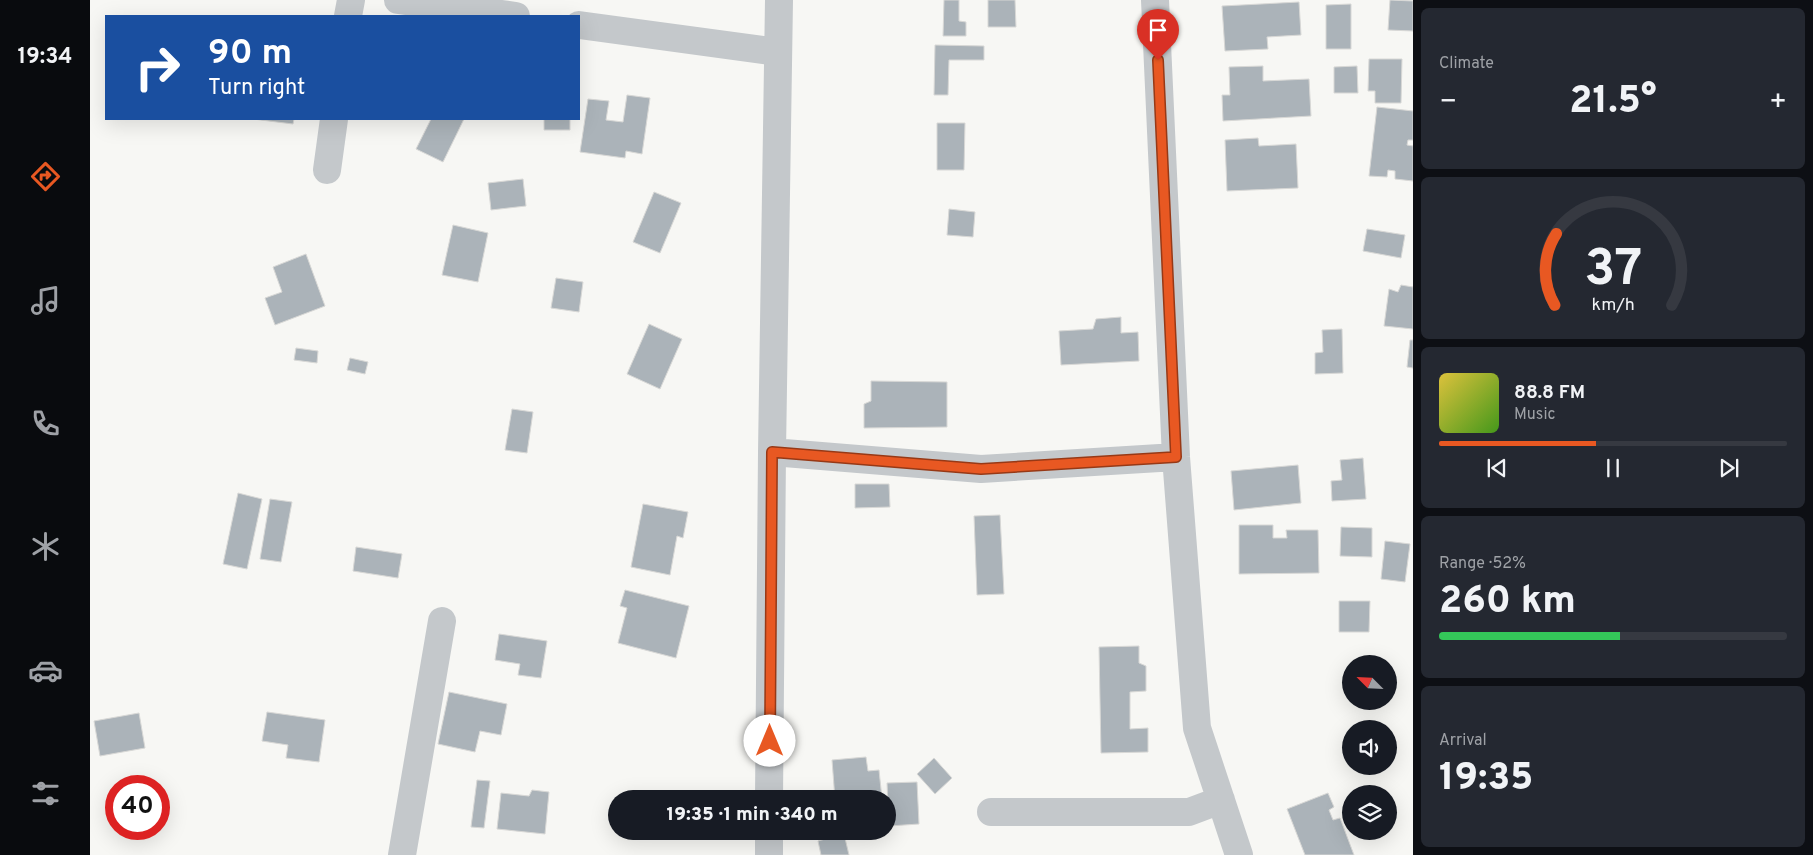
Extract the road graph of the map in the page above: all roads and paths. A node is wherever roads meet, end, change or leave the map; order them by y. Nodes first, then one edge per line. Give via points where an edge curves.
1 (350, 0) edge
2 (398, 0) edge
3 (779, 0) edge
4 (1155, 0) edge
5 (348, 15) edge
6 (509, 15) edge
7 (580, 25) edge
8 (778, 52) junction
9 (334, 120) edge
10 (327, 170) dead end
11 (772, 452) junction
12 (1176, 457) junction
13 (442, 621) dead end
14 (769, 790) edge
15 (1221, 800) junction
16 (991, 812) dead end
17 (769, 840) edge
18 (402, 855) edge
19 (769, 855) edge
20 (1240, 855) edge

1 - 5 street
2 - 6 street
3 - 8 street
4 - 12 street
7 - 8 street
8 - 11 street
9 - 10 street
11 - 12 street via 981,469
11 - 14 street
12 - 15 street via 1197,728
13 - 18 street
15 - 16 street via 1189,812
15 - 20 street
17 - 19 street

